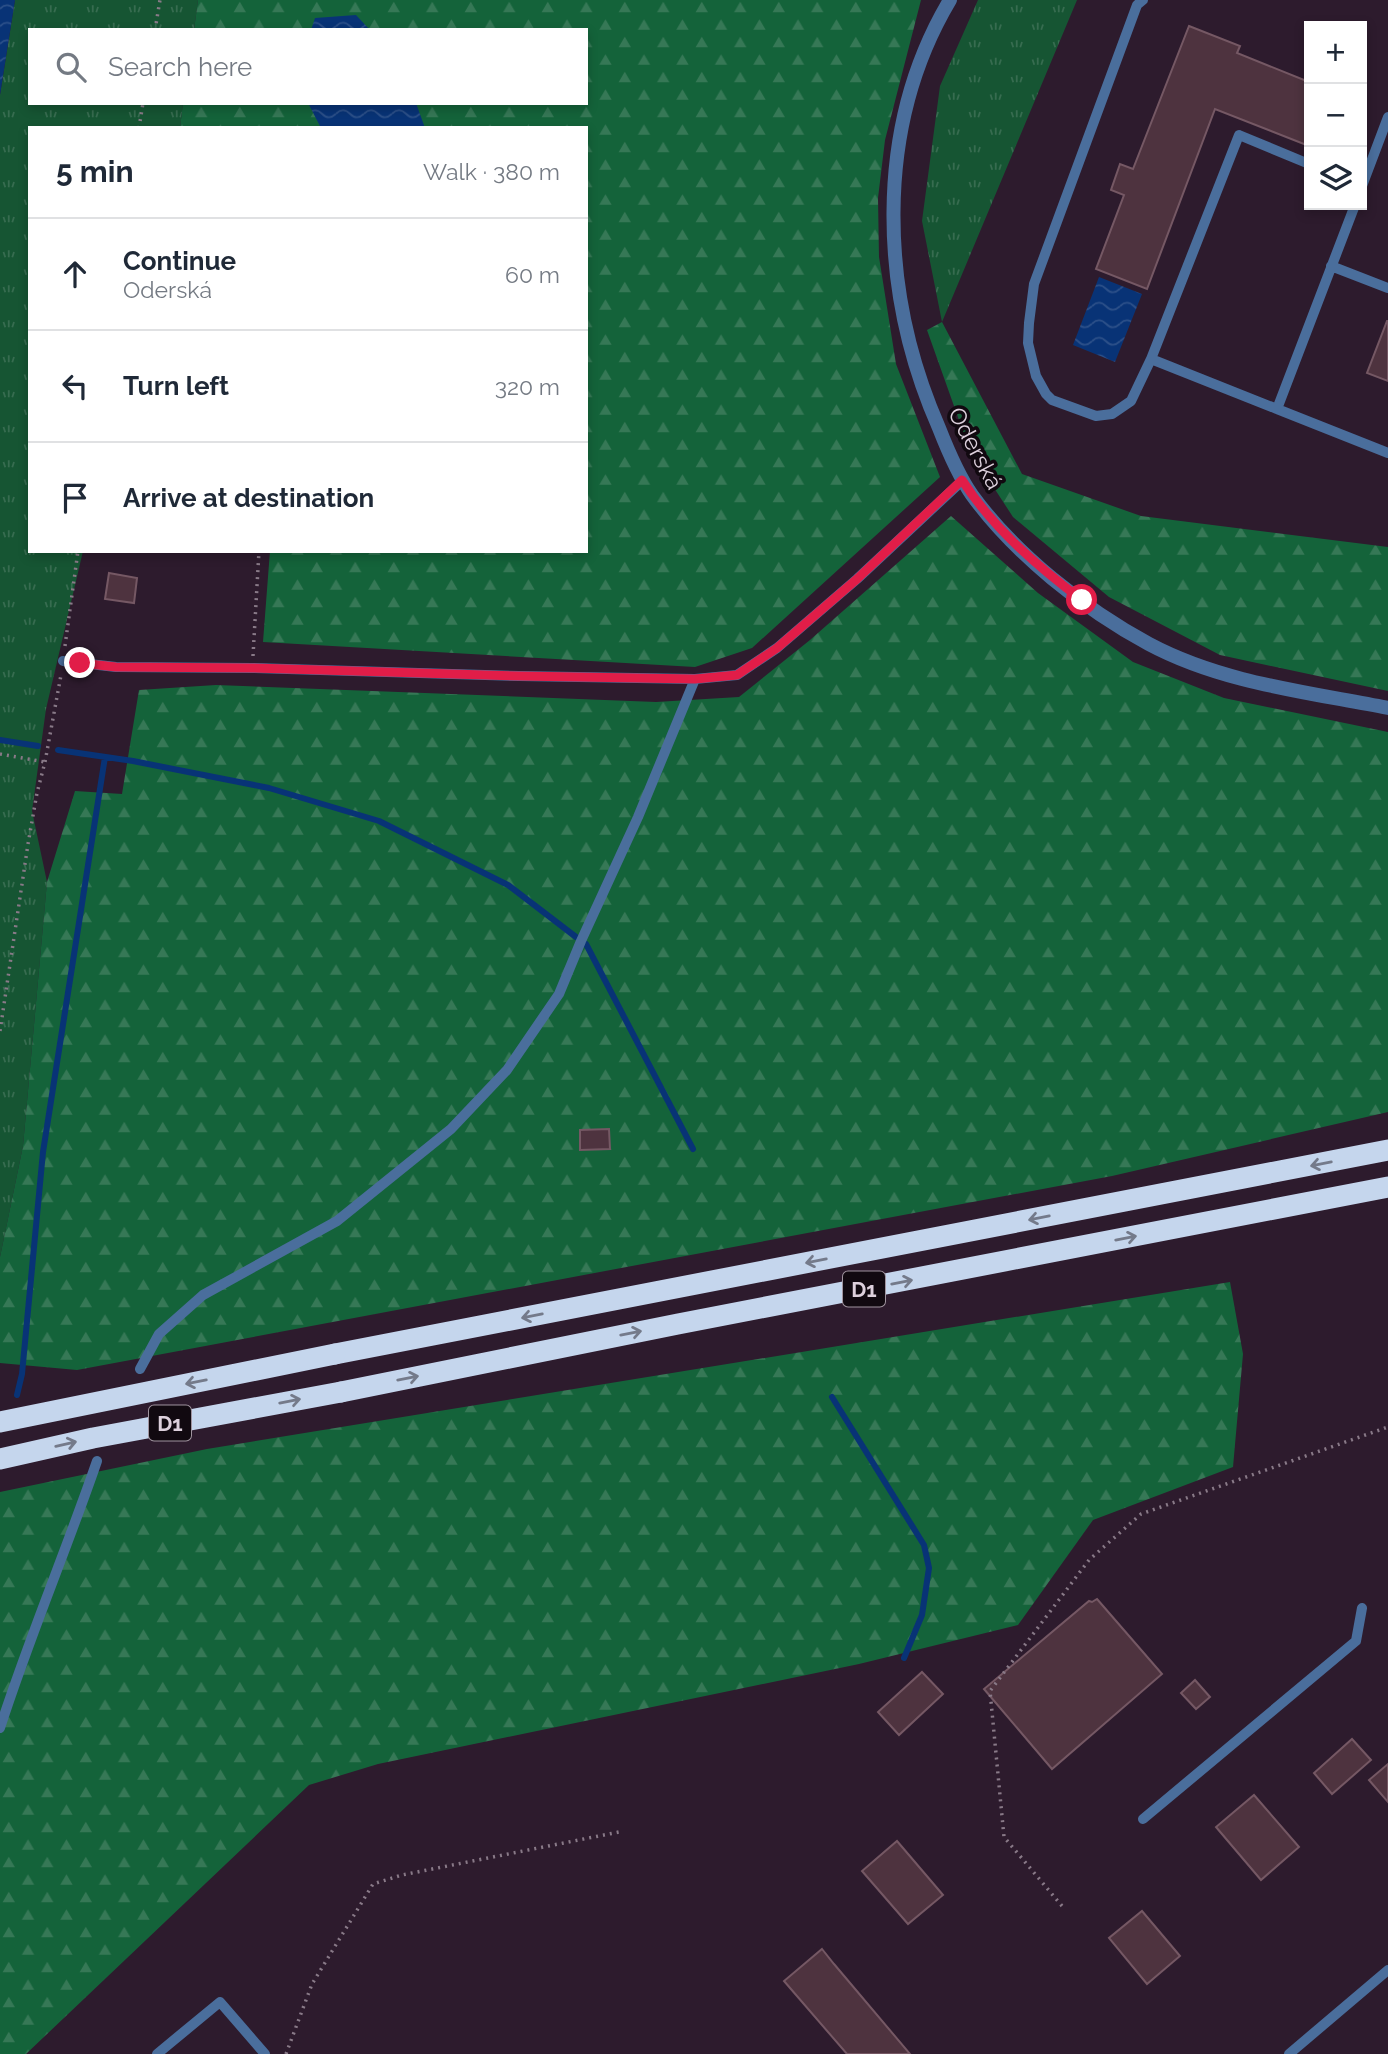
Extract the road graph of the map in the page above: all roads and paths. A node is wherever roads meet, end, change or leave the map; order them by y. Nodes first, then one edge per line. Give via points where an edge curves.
1 (160, 0) edge
2 (950, 0) edge
3 (1143, 0) edge
4 (155, 28) edge
5 (143, 105) edge
6 (1388, 117) edge
7 (139, 126) edge
8 (1304, 162) edge
9 (1367, 173) edge
10 (1353, 210) edge
11 (1331, 266) junction
12 (1388, 288) edge
13 (1151, 359) junction
14 (1277, 409) junction
15 (1388, 453) edge
16 (962, 480) junction
17 (78, 553) edge
18 (259, 553) edge
19 (63, 661) junction
20 (253, 668) junction
21 (695, 679) junction
22 (1388, 708) edge
23 (0, 754) edge
24 (45, 762) junction
25 (0, 1031) edge
26 (1388, 1150) edge
27 (1388, 1187) edge
28 (140, 1369) dead end
29 (0, 1422) edge
30 (1388, 1427) edge
31 (0, 1459) edge
32 (97, 1461) dead end
33 (1362, 1608) dead end
34 (0, 1728) edge
35 (1143, 1819) dead end
36 (619, 1832) dead end
37 (1062, 1906) dead end
38 (1388, 1970) edge
39 (157, 2054) edge
40 (265, 2054) edge
41 (286, 2054) edge
42 (1289, 2054) edge

1 - 4 path
2 - 16 street, Oderská via 919,65 904,119 895,175 894,235 899,299 910,348
3 - 13 lane via 1137,5 1040,265 1028,343 1045,394 1096,416 1112,414 1131,401
5 - 7 path
6 - 9 lane
8 - 13 lane via 1239,135
10 - 11 lane
11 - 12 lane
11 - 14 lane
13 - 14 lane
14 - 15 lane
16 - 21 lane via 777,648 737,675
16 - 22 street, Oderská via 989,516 1039,566 1104,616 1150,644 1236,678
17 - 19 path
18 - 20 path
19 - 20 lane via 116,667
19 - 24 path
20 - 21 lane
21 - 28 lane via 559,994 507,1070 452,1129 337,1221 203,1295 159,1334
23 - 24 path
24 - 25 path
26 -> 29 highway, D1, bridge
31 -> 27 highway, D1, bridge
30 - 37 path via 1141,1514 1089,1560 990,1690 1004,1837
32 - 34 lane
33 - 35 lane via 1356,1641
36 - 41 path via 373,1884 312,1984
38 - 42 lane
39 - 40 lane via 220,2002

